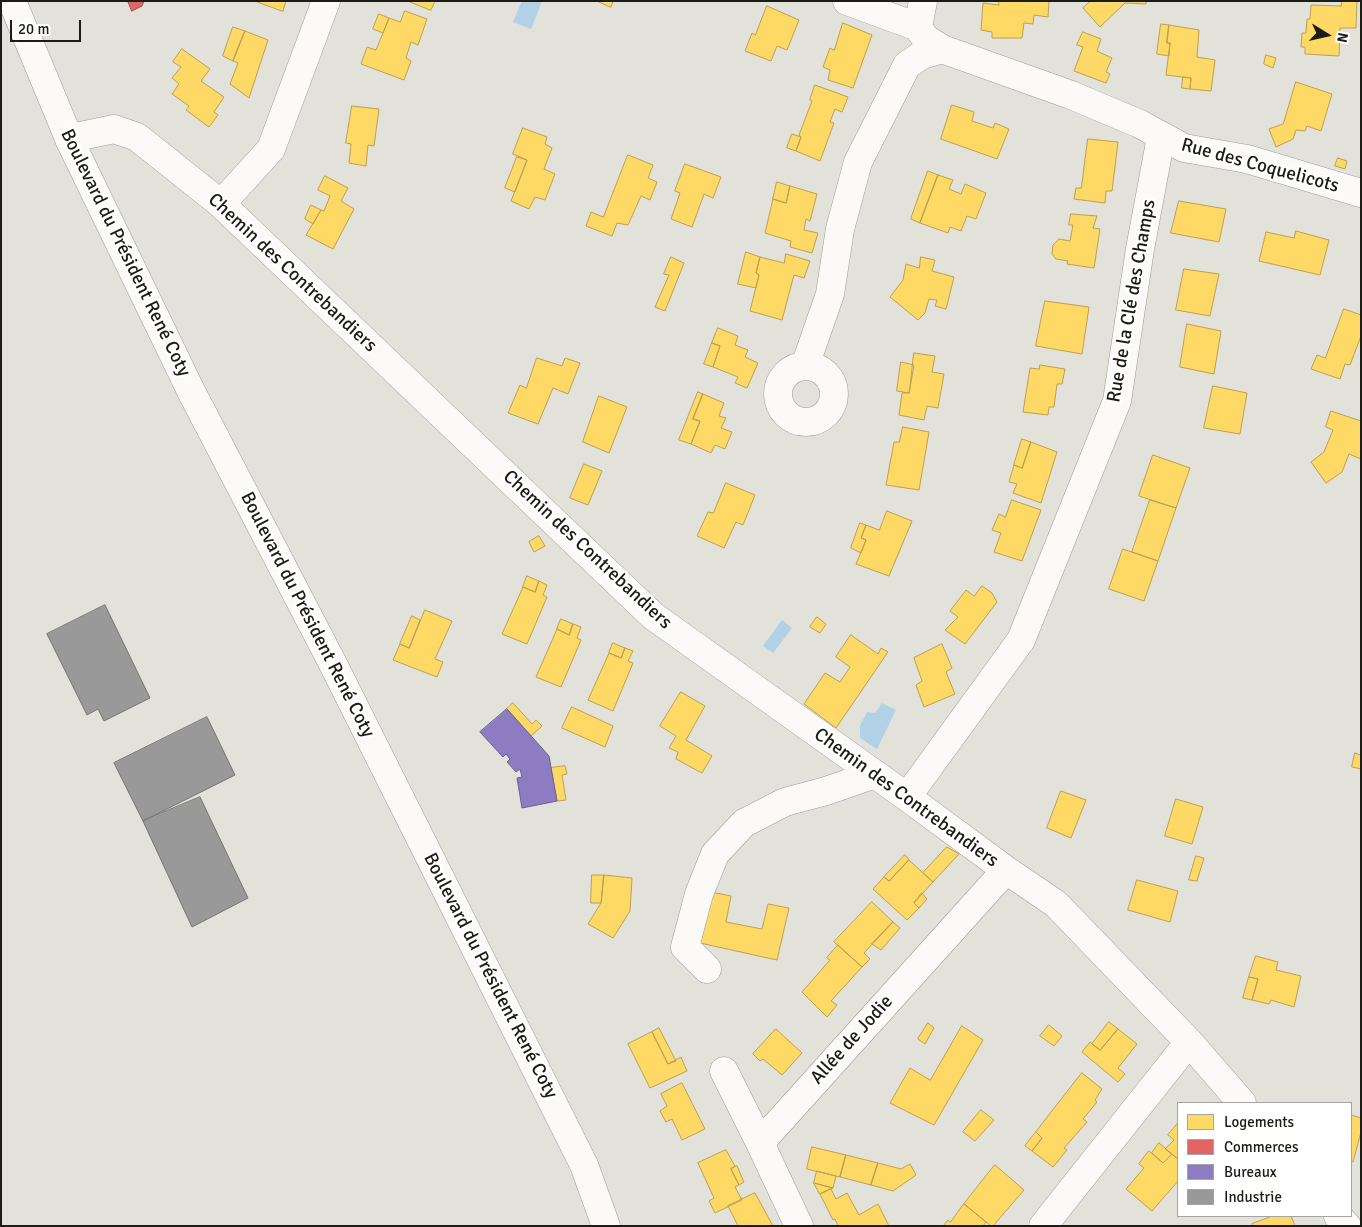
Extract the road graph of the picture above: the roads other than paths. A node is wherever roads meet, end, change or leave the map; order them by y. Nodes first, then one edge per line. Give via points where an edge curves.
1 (12, 1) edge
2 (326, 1) edge
3 (847, 1) edge
4 (921, 14) edge
5 (942, 50) junction
6 (1161, 137) junction
7 (70, 141) junction
8 (1361, 194) edge
9 (221, 204) junction
10 (805, 366) dead end
11 (875, 774) junction
12 (907, 797) junction
13 (1006, 870) junction
14 (707, 969) dead end
15 (1189, 1042) junction
16 (724, 1071) dead end
17 (1241, 1102) edge
18 (760, 1143) junction
19 (584, 1166) junction
20 (606, 1226) edge
21 (620, 1226) edge
22 (799, 1226) edge
23 (1043, 1226) edge

1 - 7 street, Boulevard du Président René Coty
2 - 9 street via 271,149
3 - 4 street
4 - 5 street via 925,38
5 - 6 street via 1071,95 1140,124
5 - 10 street via 922,55 907,65 858,162 840,229 830,294
6 - 8 street, Rue des Coquelicots via 1184,148 1247,159
6 - 12 street, Rue de la Clé des Champs via 1117,401 1022,640
7 - 9 street, Chemin des Contrebandiers via 114,129 136,137
7 - 19 street, Boulevard du Président René Coty via 192,391
9 - 11 street, Chemin des Contrebandiers via 653,616
11 - 12 street, Chemin des Contrebandiers
11 - 14 street via 785,802 744,823 715,854 699,894 685,947
12 - 13 street, Chemin des Contrebandiers
13 - 15 street, Chemin des Contrebandiers via 1056,904
13 - 18 street, Allée de Jodie
15 - 17 street, Chemin des Contrebandiers
15 - 23 street
16 - 18 street
18 - 22 street
19 - 20 street, Boulevard du Président René Coty
19 - 21 street

